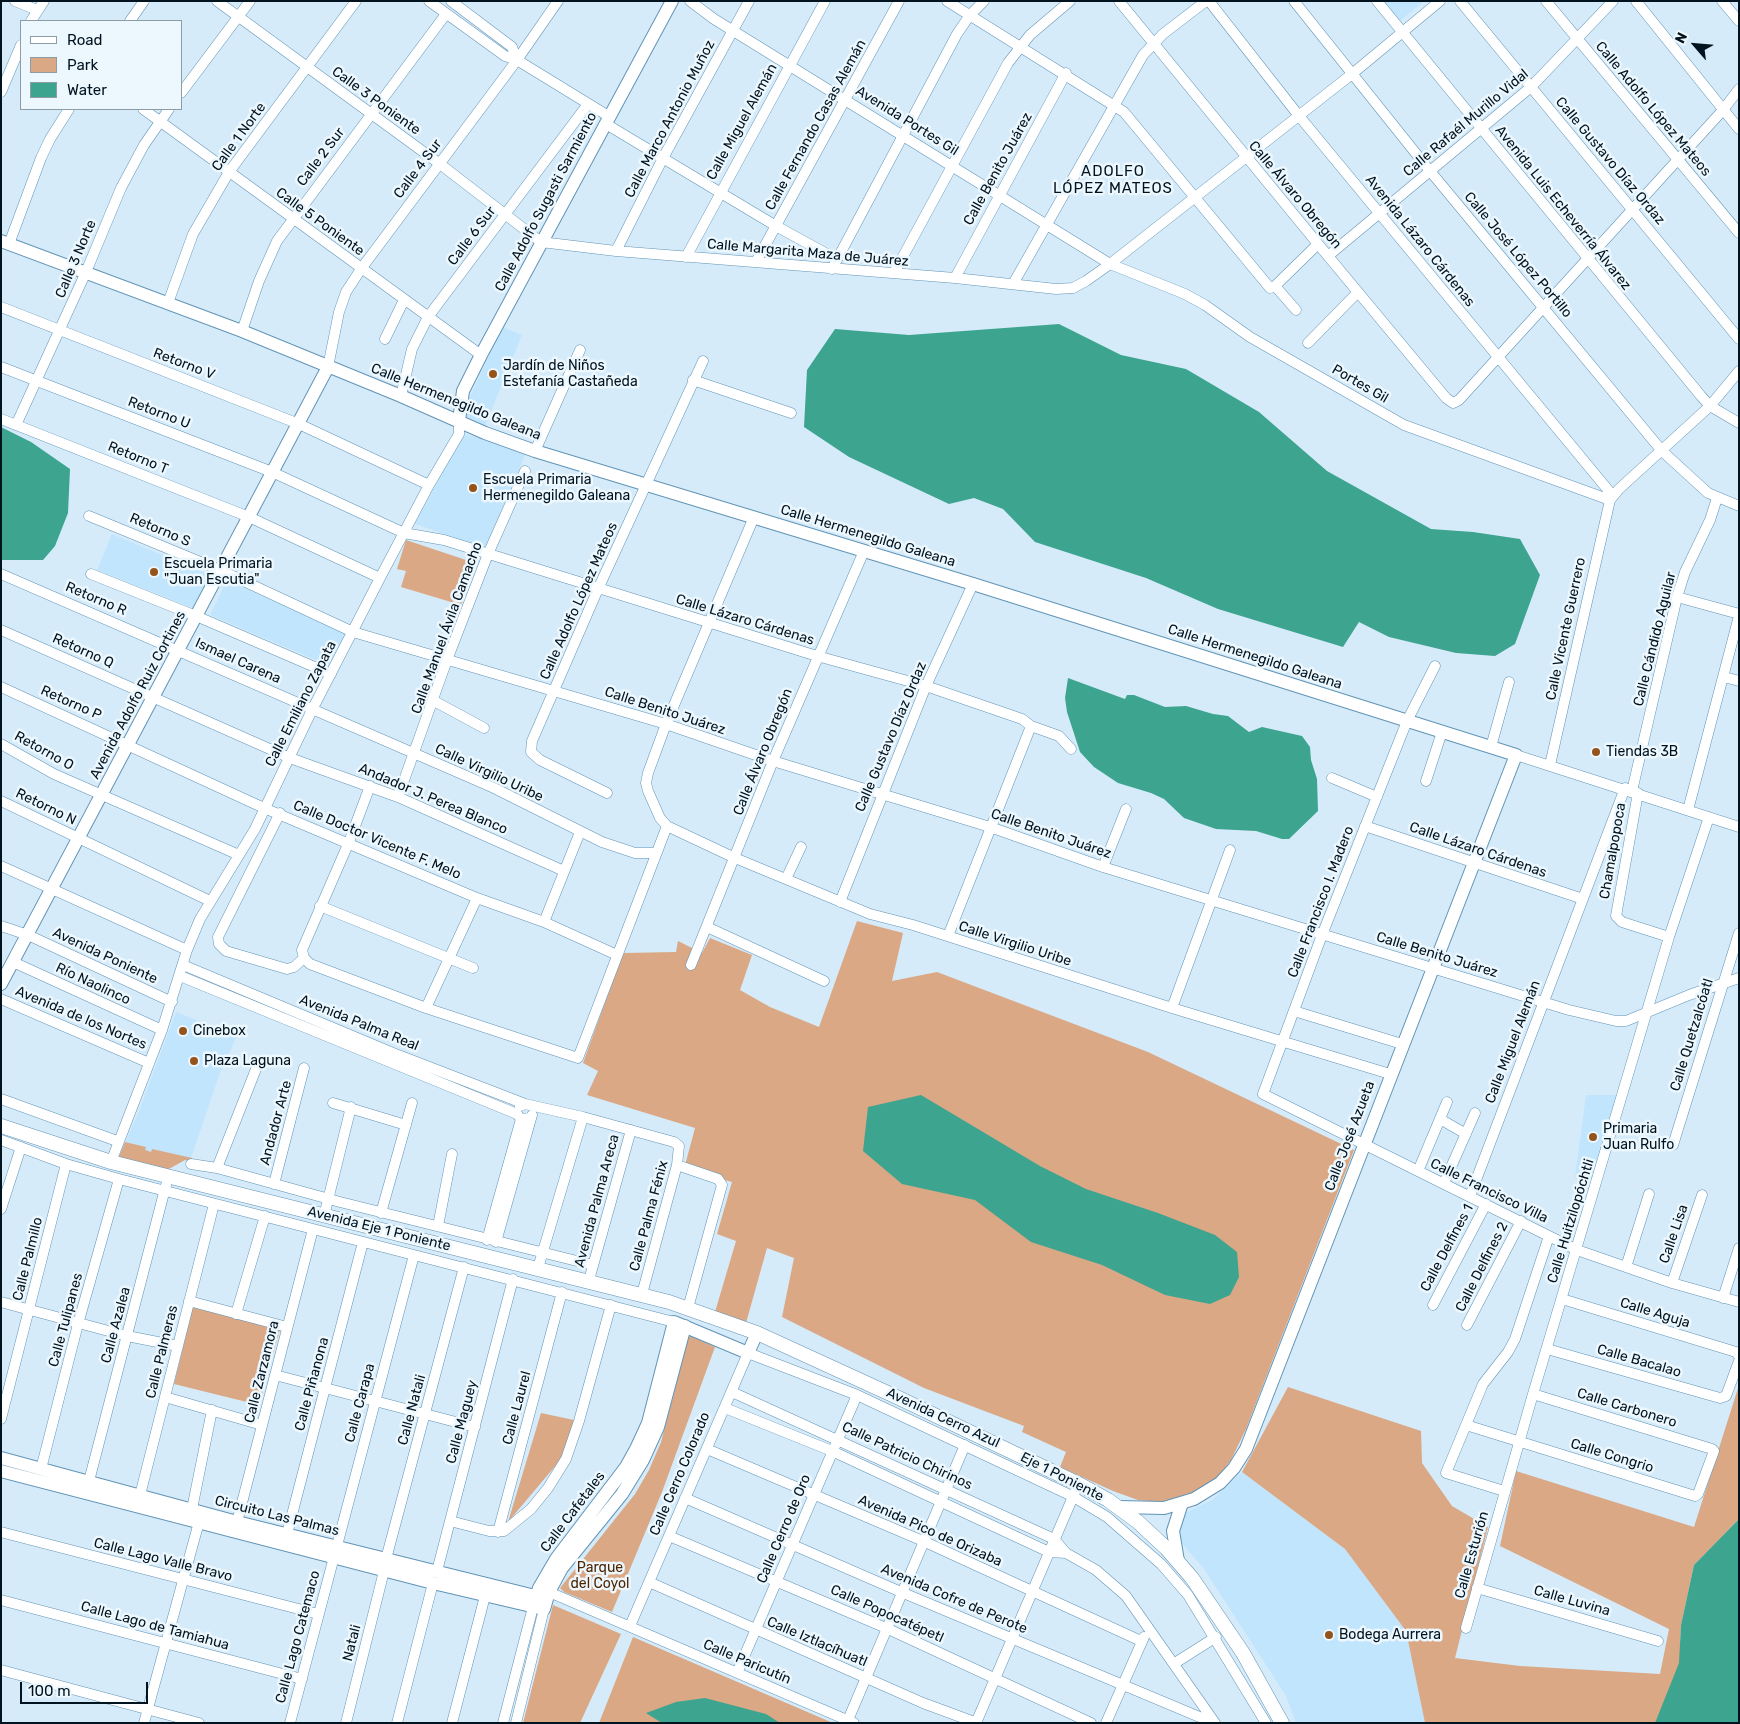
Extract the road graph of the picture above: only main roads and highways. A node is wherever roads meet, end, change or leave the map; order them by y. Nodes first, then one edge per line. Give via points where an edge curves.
1 (1, 1126) edge
2 (757, 1333) joint
3 (1282, 1723) edge

1 - 2 main road, Avenida Eje 1 Poniente via 111,1162 642,1294
2 - 3 main road, Eje 1 Poniente via 1119,1507 1153,1534 1178,1561 1243,1653

